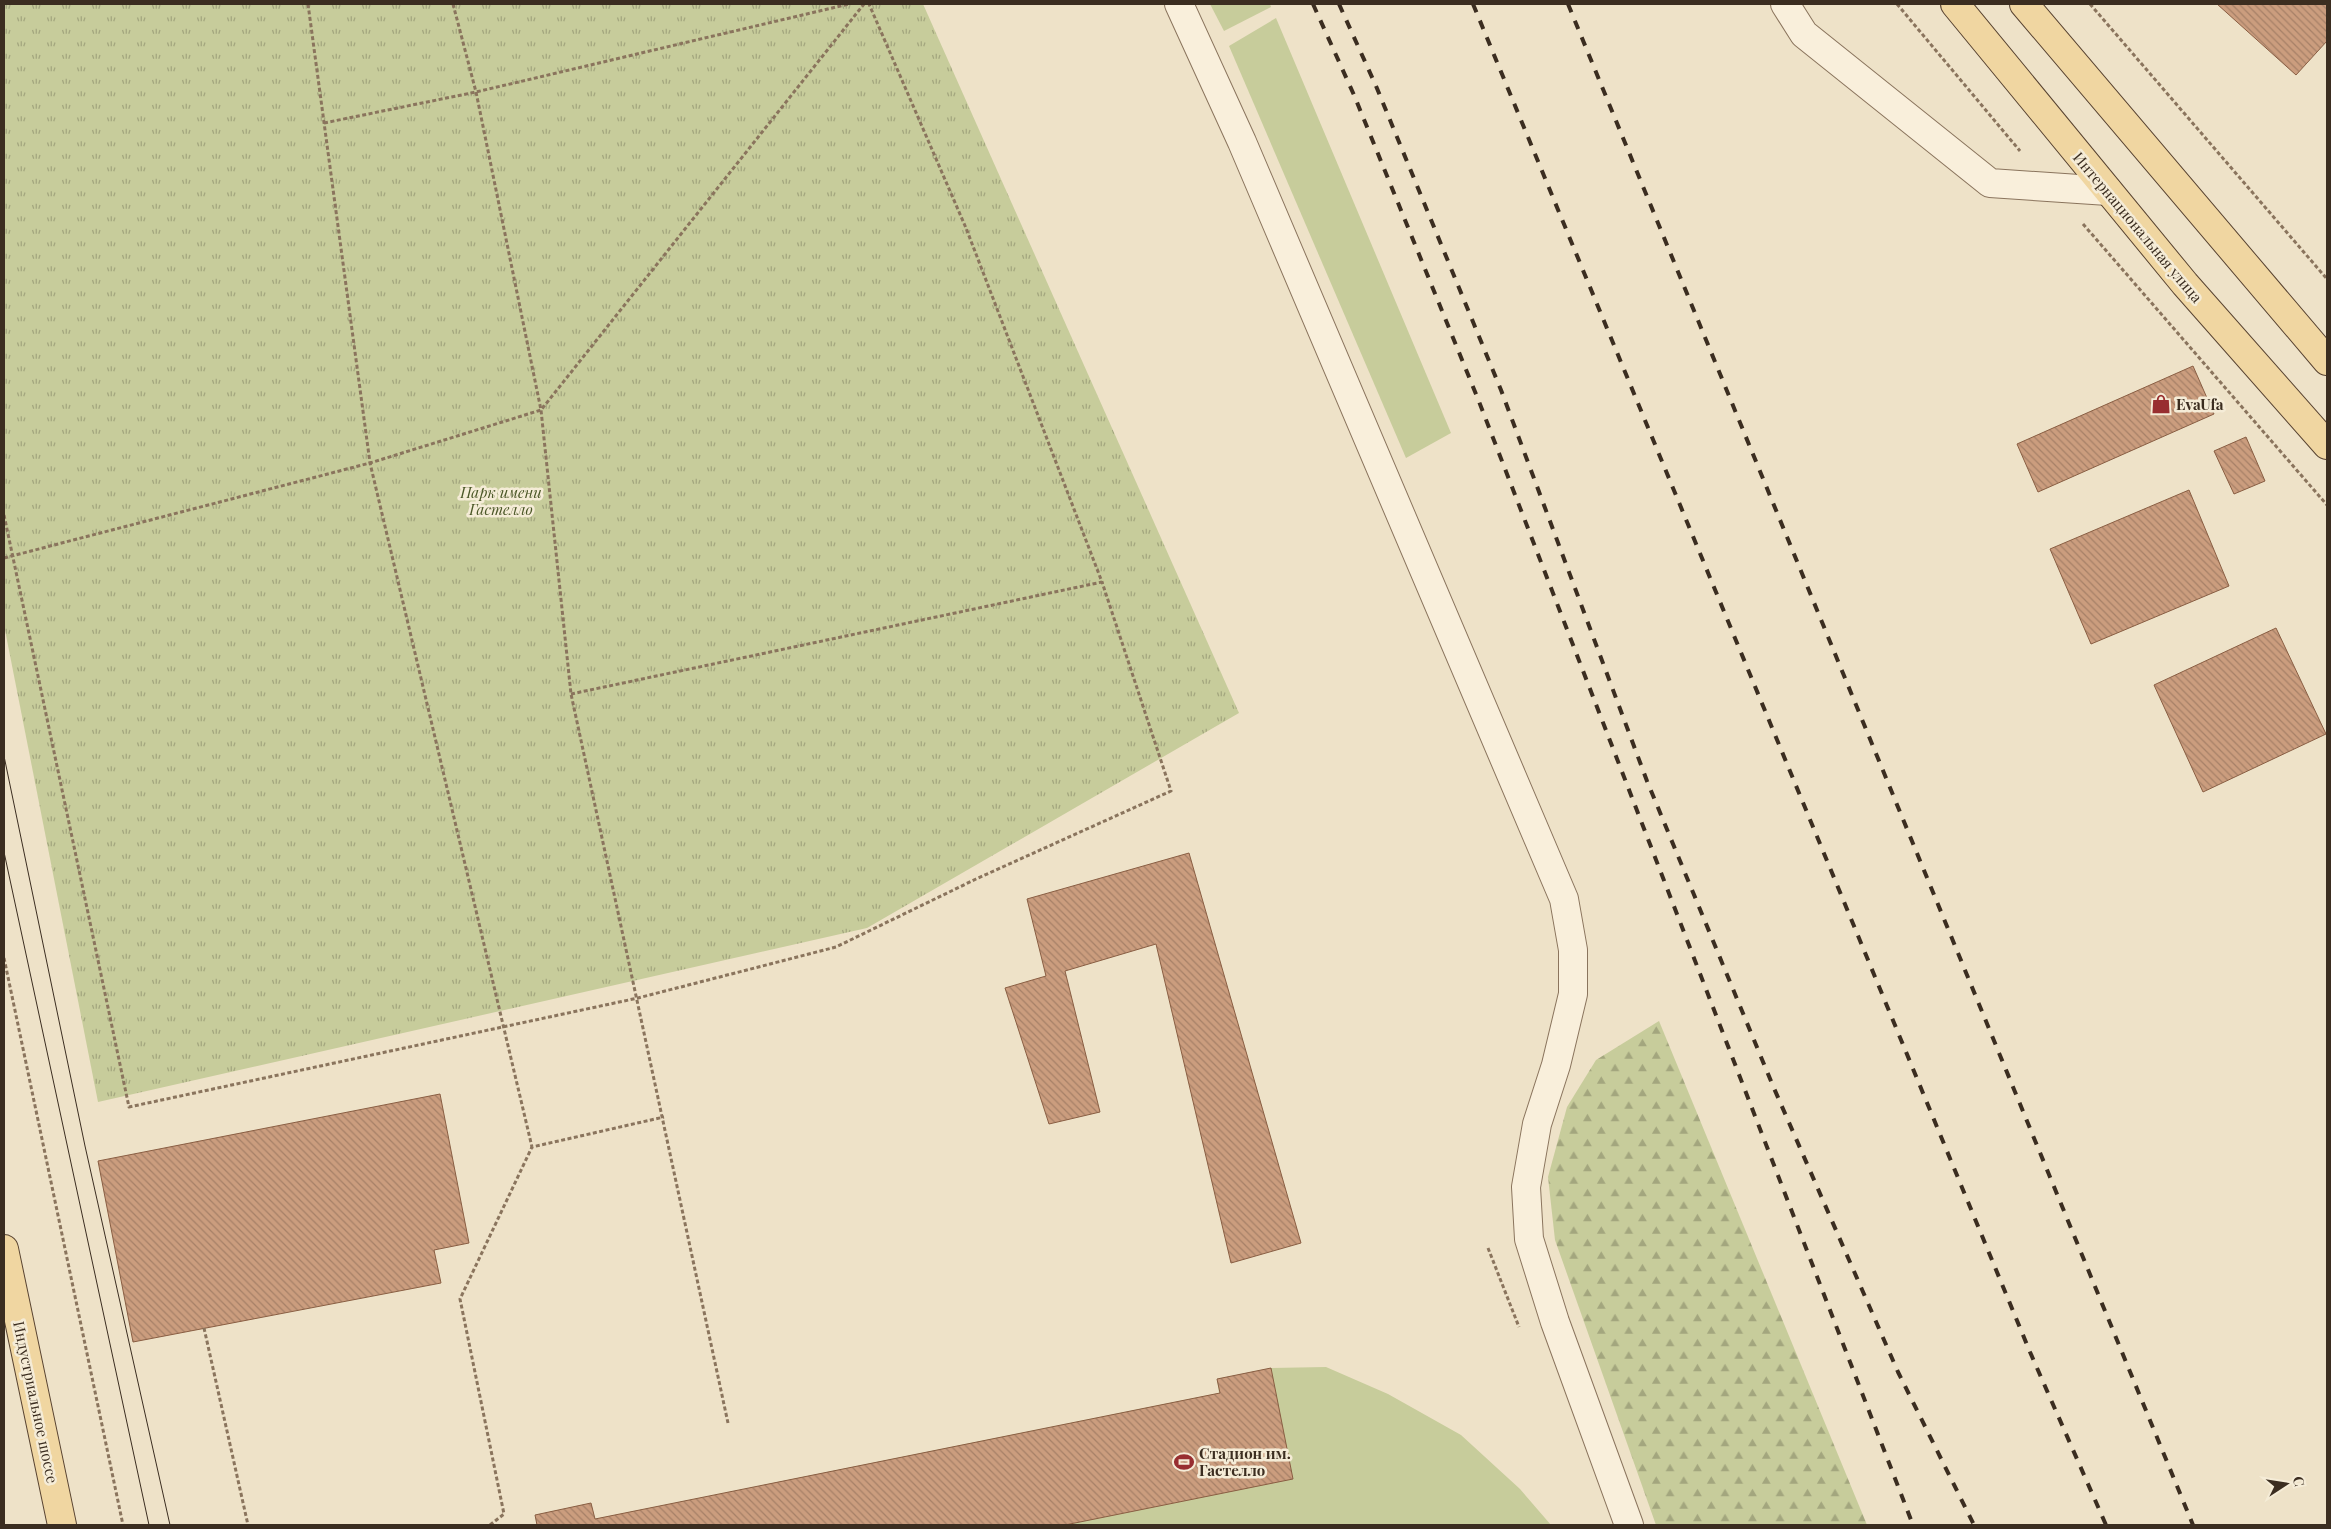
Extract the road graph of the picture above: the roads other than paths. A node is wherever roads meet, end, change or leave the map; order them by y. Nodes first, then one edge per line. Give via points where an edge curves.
1 (1180, 4) edge
2 (1785, 4) edge
3 (1956, 4) edge
4 (2024, 4) edge
5 (2108, 191) junction
6 (2327, 361) edge
7 (2327, 445) edge
8 (4, 1249) edge
9 (62, 1525) edge
10 (1629, 1525) edge

1 - 10 street via 1242,142 1564,899 1573,950 1573,994 1535,1133 1526,1187 1529,1239 1546,1297
2 - 5 street via 1804,34 1990,183
3 - 5 main road, Интернациональная улица
4 - 6 main road
5 - 7 main road, Интернациональная улица
8 - 9 main road, Индустриальное шоссе

